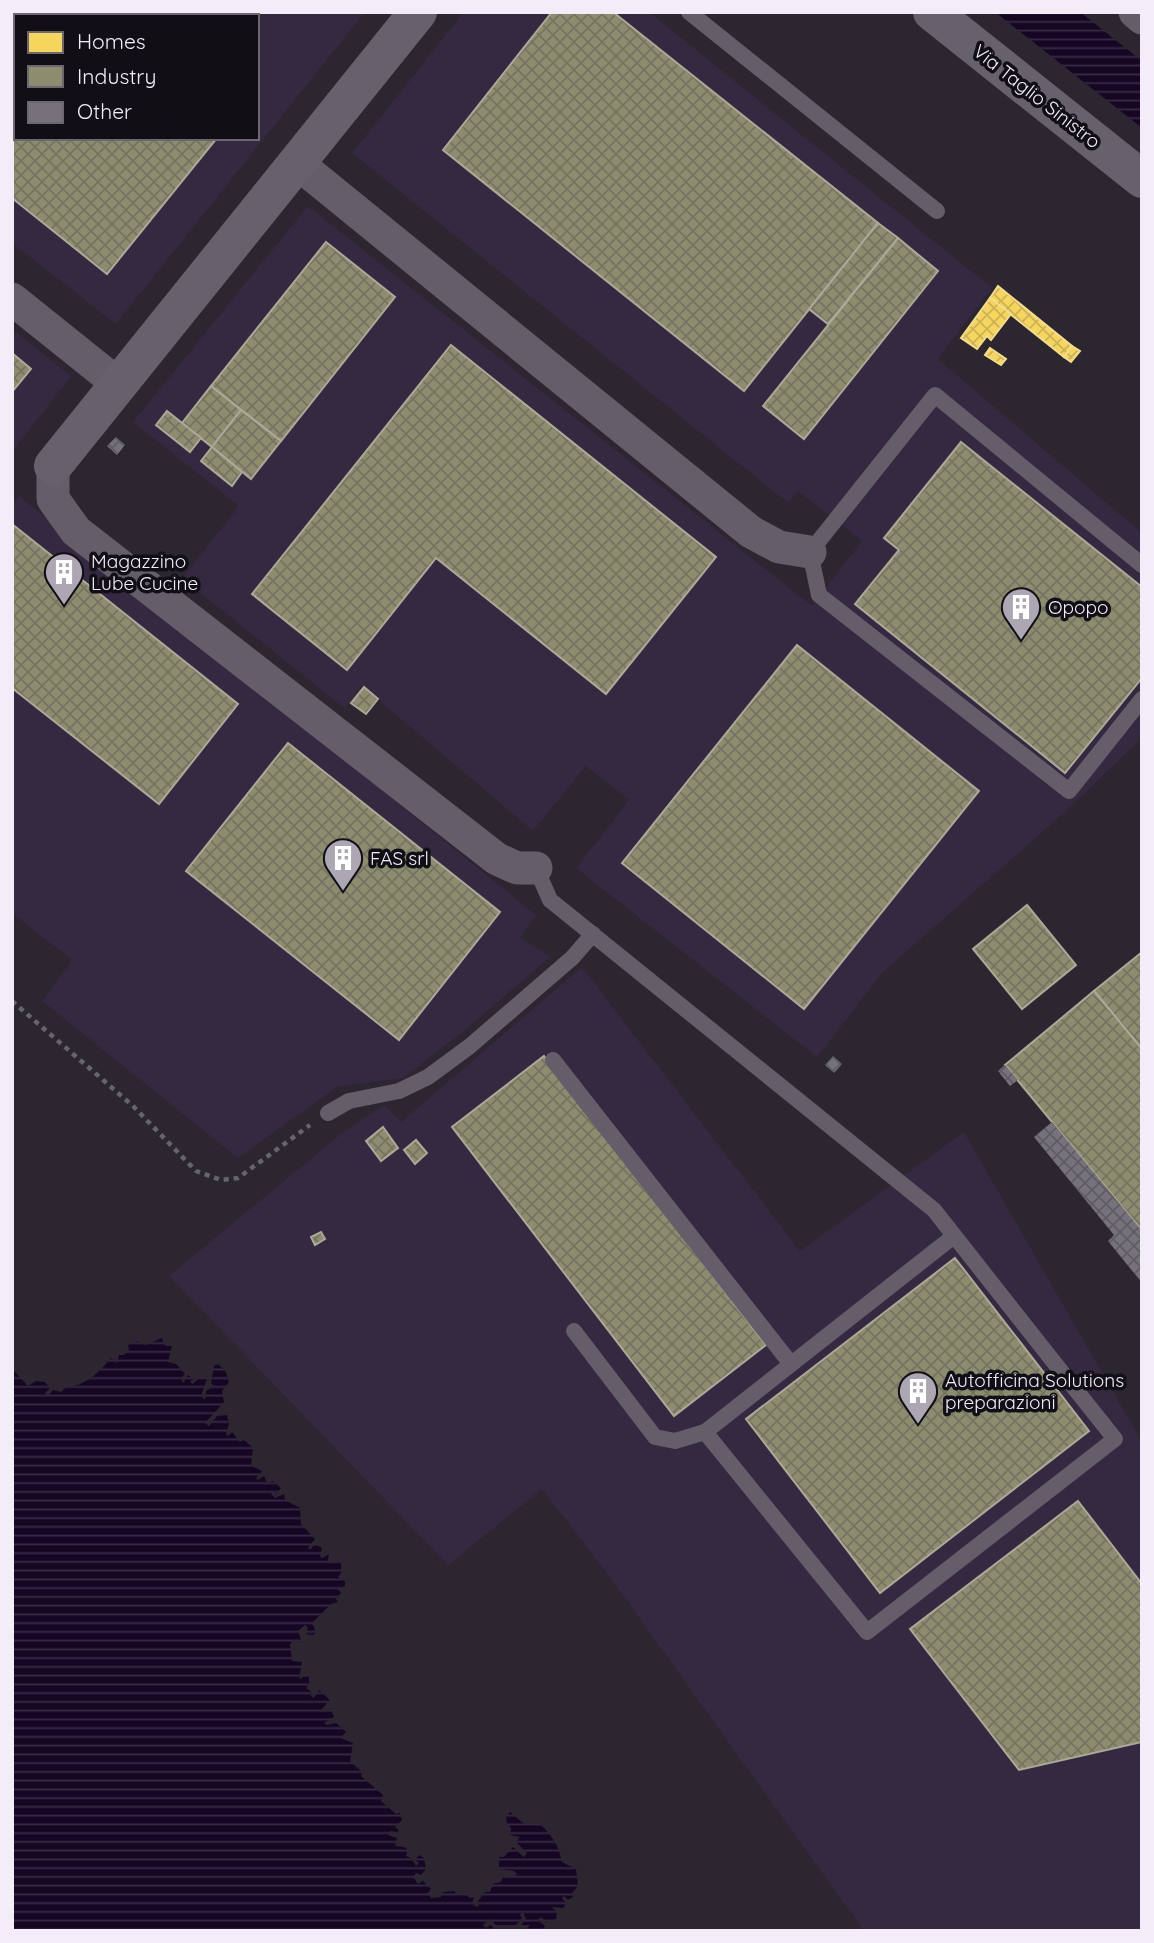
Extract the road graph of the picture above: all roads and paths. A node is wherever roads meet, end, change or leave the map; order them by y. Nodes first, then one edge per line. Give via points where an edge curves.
1 (418, 12) edge
2 (689, 12) edge
3 (932, 12) edge
4 (1135, 12) edge
5 (1142, 18) edge
6 (296, 162) junction
7 (1142, 179) edge
8 (937, 211) dead end
9 (12, 299) edge
10 (118, 384) junction
11 (54, 466) joint
12 (810, 552) junction
13 (1142, 565) edge
14 (1142, 699) edge
15 (536, 868) joint
16 (593, 934) junction
17 (12, 1001) edge
18 (553, 1060) dead end
19 (328, 1112) joint
20 (954, 1236) junction
21 (574, 1331) dead end
22 (791, 1364) junction
23 (705, 1432) junction

1 - 6 street
2 - 8 lane
3 - 7 street, Via Taglio Sinistro
4 - 5 street
6 - 10 street
6 - 12 street via 751,532 779,547
9 - 10 street
10 - 11 street
11 - 15 street via 53,499 76,531 497,859 517,868
12 - 13 lane via 935,395
12 - 14 lane via 819,595 1069,791
15 - 16 lane via 550,900
16 - 19 lane via 572,958 428,1077 399,1091 349,1101
16 - 20 lane via 934,1210
17 - 19 path via 133,1106 196,1171 221,1180 238,1178
18 - 22 lane
20 - 22 lane
20 - 23 lane via 1115,1439 1104,1449 867,1632
21 - 23 lane via 655,1437 675,1441
22 - 23 lane

